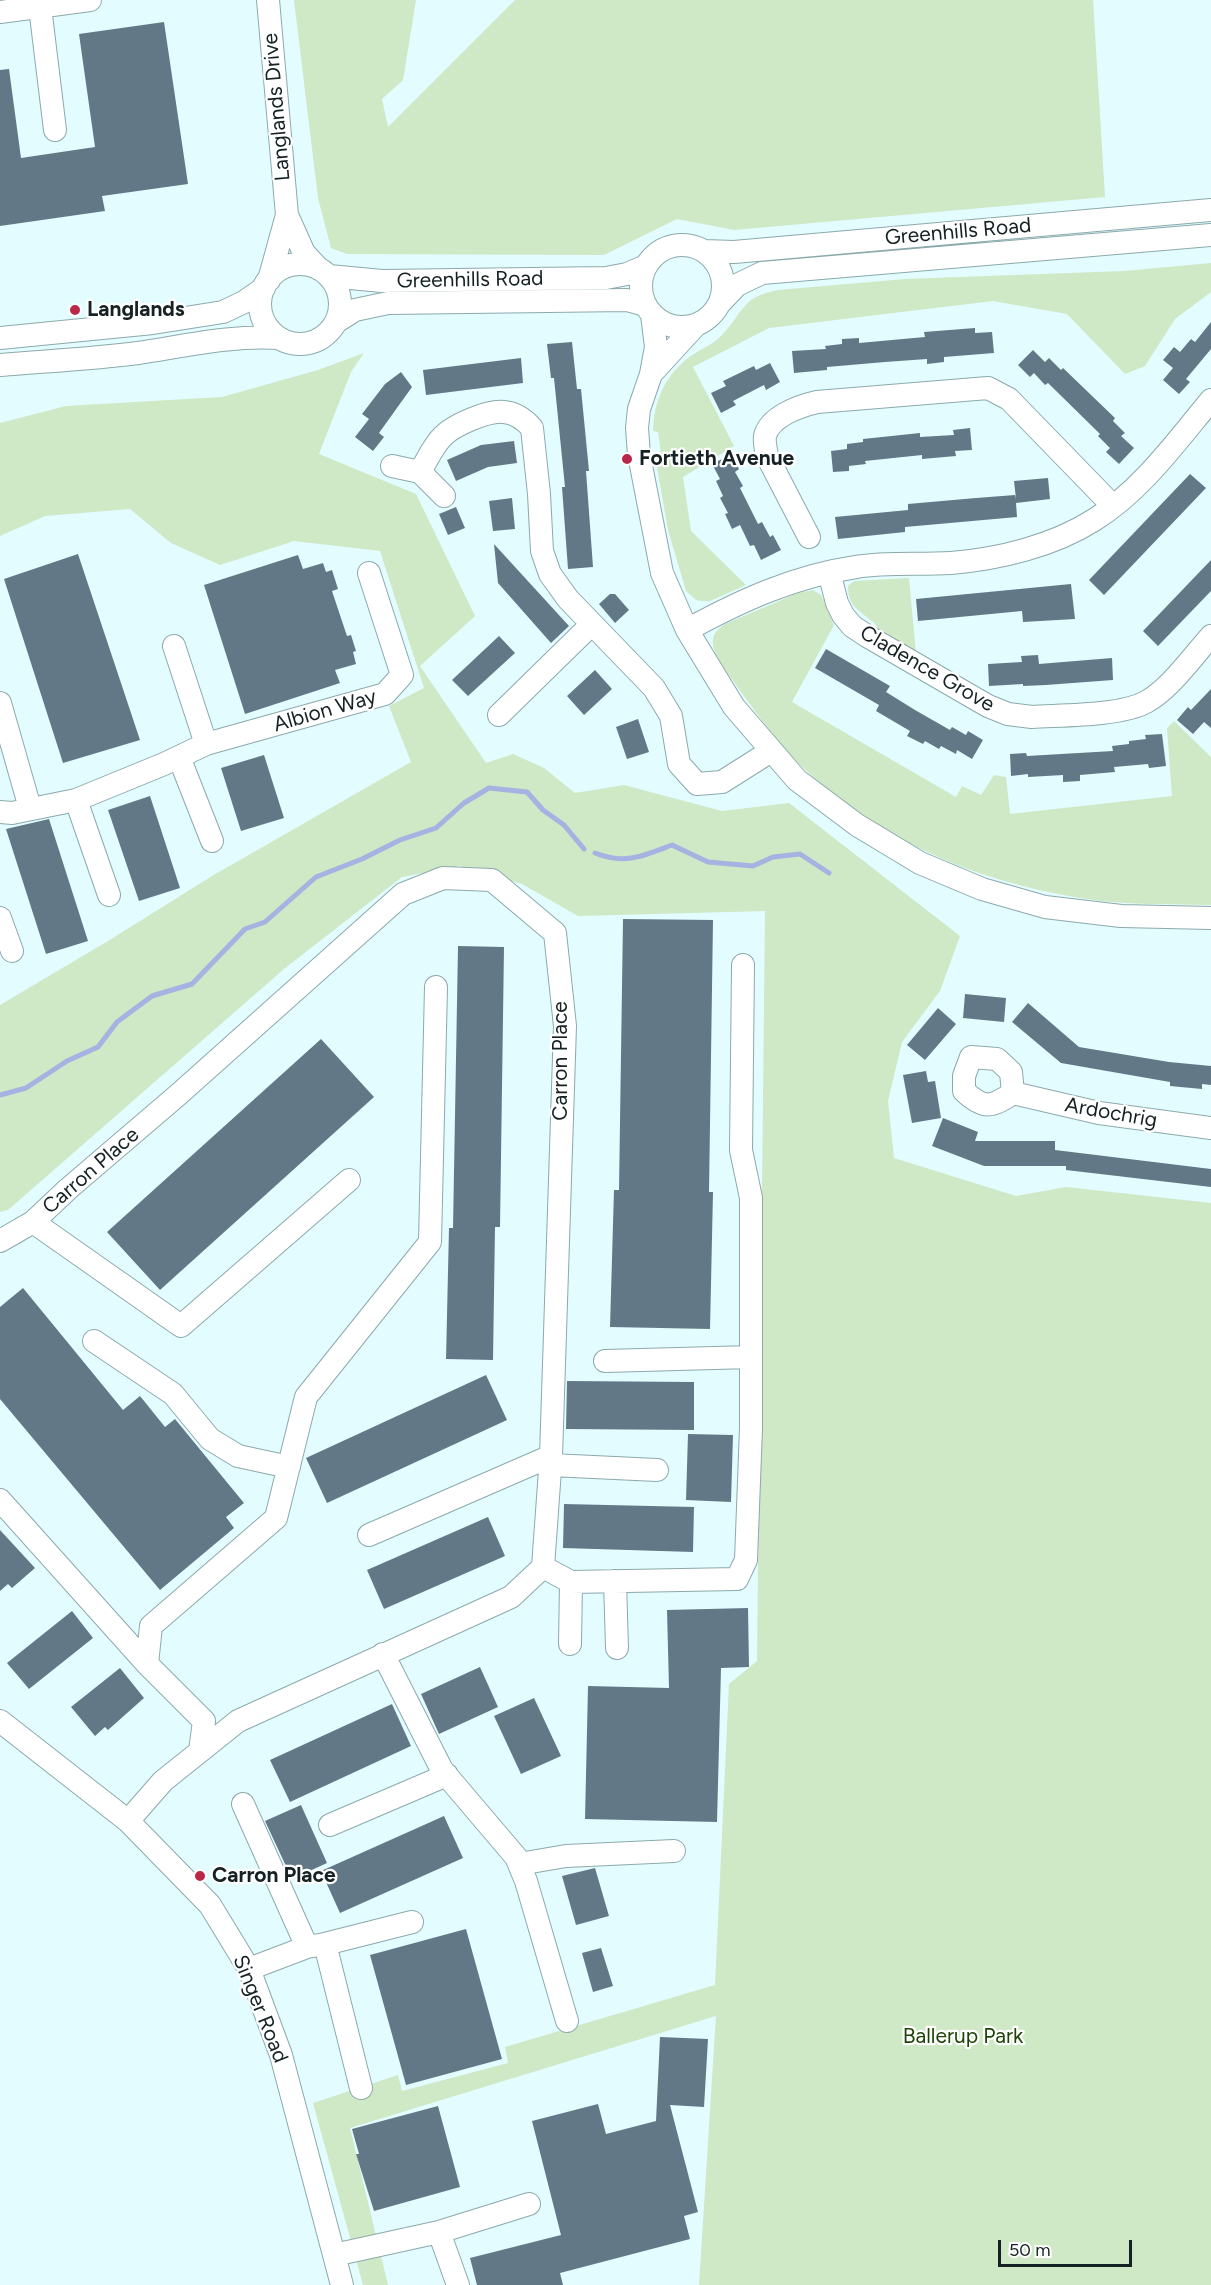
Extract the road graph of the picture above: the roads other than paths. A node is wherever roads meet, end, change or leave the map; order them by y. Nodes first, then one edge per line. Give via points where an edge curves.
1 (90, 0) edge
2 (268, 0) edge
3 (40, 7) junction
4 (0, 12) edge
5 (55, 130) dead end
6 (1211, 210) edge
7 (287, 215) junction
8 (1211, 235) edge
9 (704, 251) junction
10 (646, 266) junction
11 (324, 272) junction
12 (266, 284) junction
13 (719, 304) junction
14 (649, 310) junction
15 (336, 322) junction
16 (696, 325) junction
17 (0, 338) edge
18 (279, 338) junction
19 (0, 365) edge
20 (651, 374) junction
21 (1211, 400) edge
22 (392, 466) dead end
23 (420, 472) junction
24 (444, 496) dead end
25 (1113, 506) junction
26 (809, 537) dead end
27 (829, 572) junction
28 (369, 573) dead end
29 (592, 624) junction
30 (687, 630) junction
31 (1211, 636) edge
32 (174, 646) dead end
33 (0, 703) edge
34 (499, 715) dead end
35 (206, 744) junction
36 (771, 751) junction
37 (179, 757) junction
38 (76, 800) junction
39 (30, 808) junction
40 (0, 812) edge
41 (212, 841) dead end
42 (109, 895) dead end
43 (0, 918) edge
44 (1211, 918) edge
45 (12, 951) dead end
46 (742, 965) dead end
47 (436, 987) dead end
48 (1013, 1093) dead end
49 (1211, 1128) edge
50 (349, 1180) dead end
51 (33, 1222) junction
52 (0, 1241) edge
53 (94, 1341) dead end
54 (751, 1357) junction
55 (605, 1361) dead end
56 (551, 1460) junction
57 (289, 1467) junction
58 (657, 1470) dead end
59 (0, 1500) edge
60 (369, 1535) dead end
61 (543, 1567) junction
62 (615, 1581) junction
63 (571, 1582) junction
64 (570, 1644) dead end
65 (617, 1648) dead end
66 (384, 1654) junction
67 (147, 1664) junction
68 (0, 1721) edge
69 (200, 1751) junction
70 (447, 1775) junction
71 (243, 1804) dead end
72 (128, 1821) junction
73 (330, 1825) dead end
74 (674, 1851) dead end
75 (519, 1864) junction
76 (412, 1922) dead end
77 (316, 1946) junction
78 (249, 1969) junction
79 (567, 2021) dead end
80 (361, 2088) dead end
81 (529, 2204) dead end
82 (440, 2232) junction
83 (334, 2255) junction
84 (342, 2285) edge
85 (458, 2285) edge

1 - 3 street
2 - 7 street, Langlands Drive
3 - 4 street
3 - 5 street
6 - 9 street, Greenhills Road via 734,252
7 - 11 street, Langlands Drive via 304,253
7 - 12 street, Langlands Drive
8 - 13 street, Greenhills Road via 762,273 737,285
9 - 10 street via 692,246 665,248
9 - 13 street via 720,269 723,293
10 - 11 street, Greenhills Road via 606,278 382,281
10 - 14 street via 641,286
11 - 12 street via 297,264 277,272
11 - 15 street via 340,297
12 - 17 street via 244,302 223,312
12 - 18 street via 260,304 263,317
13 - 16 street
14 - 15 street, Greenhills Road via 627,300 388,303 355,310
14 - 16 street via 673,327
14 - 20 street via 656,347
15 - 18 street via 317,340 298,343
16 - 20 street
18 - 19 street via 222,339 135,353
20 - 30 street via 639,409 639,455 662,573
21 - 25 street via 1166,454
22 - 23 street
23 - 24 street
23 - 29 street via 446,433 471,419 501,411 526,420 532,428 542,551 550,574
25 - 26 street via 1009,399 988,388 818,402 801,406 765,434 767,456
25 - 27 street via 1061,536 990,558
27 - 30 street via 750,597
27 - 31 street, Cladence Grove via 837,603 852,626 1008,714 1112,710 1145,702
28 - 35 street, Albion Way via 402,675 385,694
29 - 34 street
29 - 36 street via 654,687 671,716 679,764 697,784 722,782
30 - 36 street via 734,706
32 - 35 street
33 - 39 street
35 - 37 street, Albion Way
36 - 44 street via 797,780 857,825 920,863 982,889 1045,907 1121,916
37 - 38 street, Albion Way
37 - 41 street
38 - 39 street, Albion Way
38 - 42 street
39 - 40 street, Albion Way
43 - 45 street
46 - 54 street via 741,1150 751,1198
47 - 57 street via 430,1242 306,1397
48 - 49 street, Ardochrig via 1100,1113
50 - 51 street, Carron Place via 181,1326
51 - 52 street, Carron Place
51 - 56 street, Carron Place via 404,894 443,879 492,880 555,933 564,1015
53 - 57 street via 173,1394 210,1439 238,1456
54 - 55 street
54 - 62 street via 746,1560 737,1579
56 - 58 street
56 - 60 street
56 - 61 street, Carron Place
57 - 67 street via 276,1518 151,1626
59 - 67 street
61 - 63 street
61 - 66 street via 511,1597
62 - 63 street
62 - 65 street
63 - 64 street
66 - 69 street via 238,1721
66 - 70 street
67 - 69 street via 204,1720
68 - 72 street, Singer Road
69 - 72 street via 163,1781
70 - 73 street
70 - 75 street
71 - 77 street
72 - 78 street, Singer Road via 210,1905
74 - 75 street via 566,1856
75 - 79 street
76 - 77 street
77 - 78 street
77 - 80 street
78 - 83 street, Singer Road via 281,2055
81 - 82 street
82 - 83 street
82 - 85 street
83 - 84 street, Singer Road

